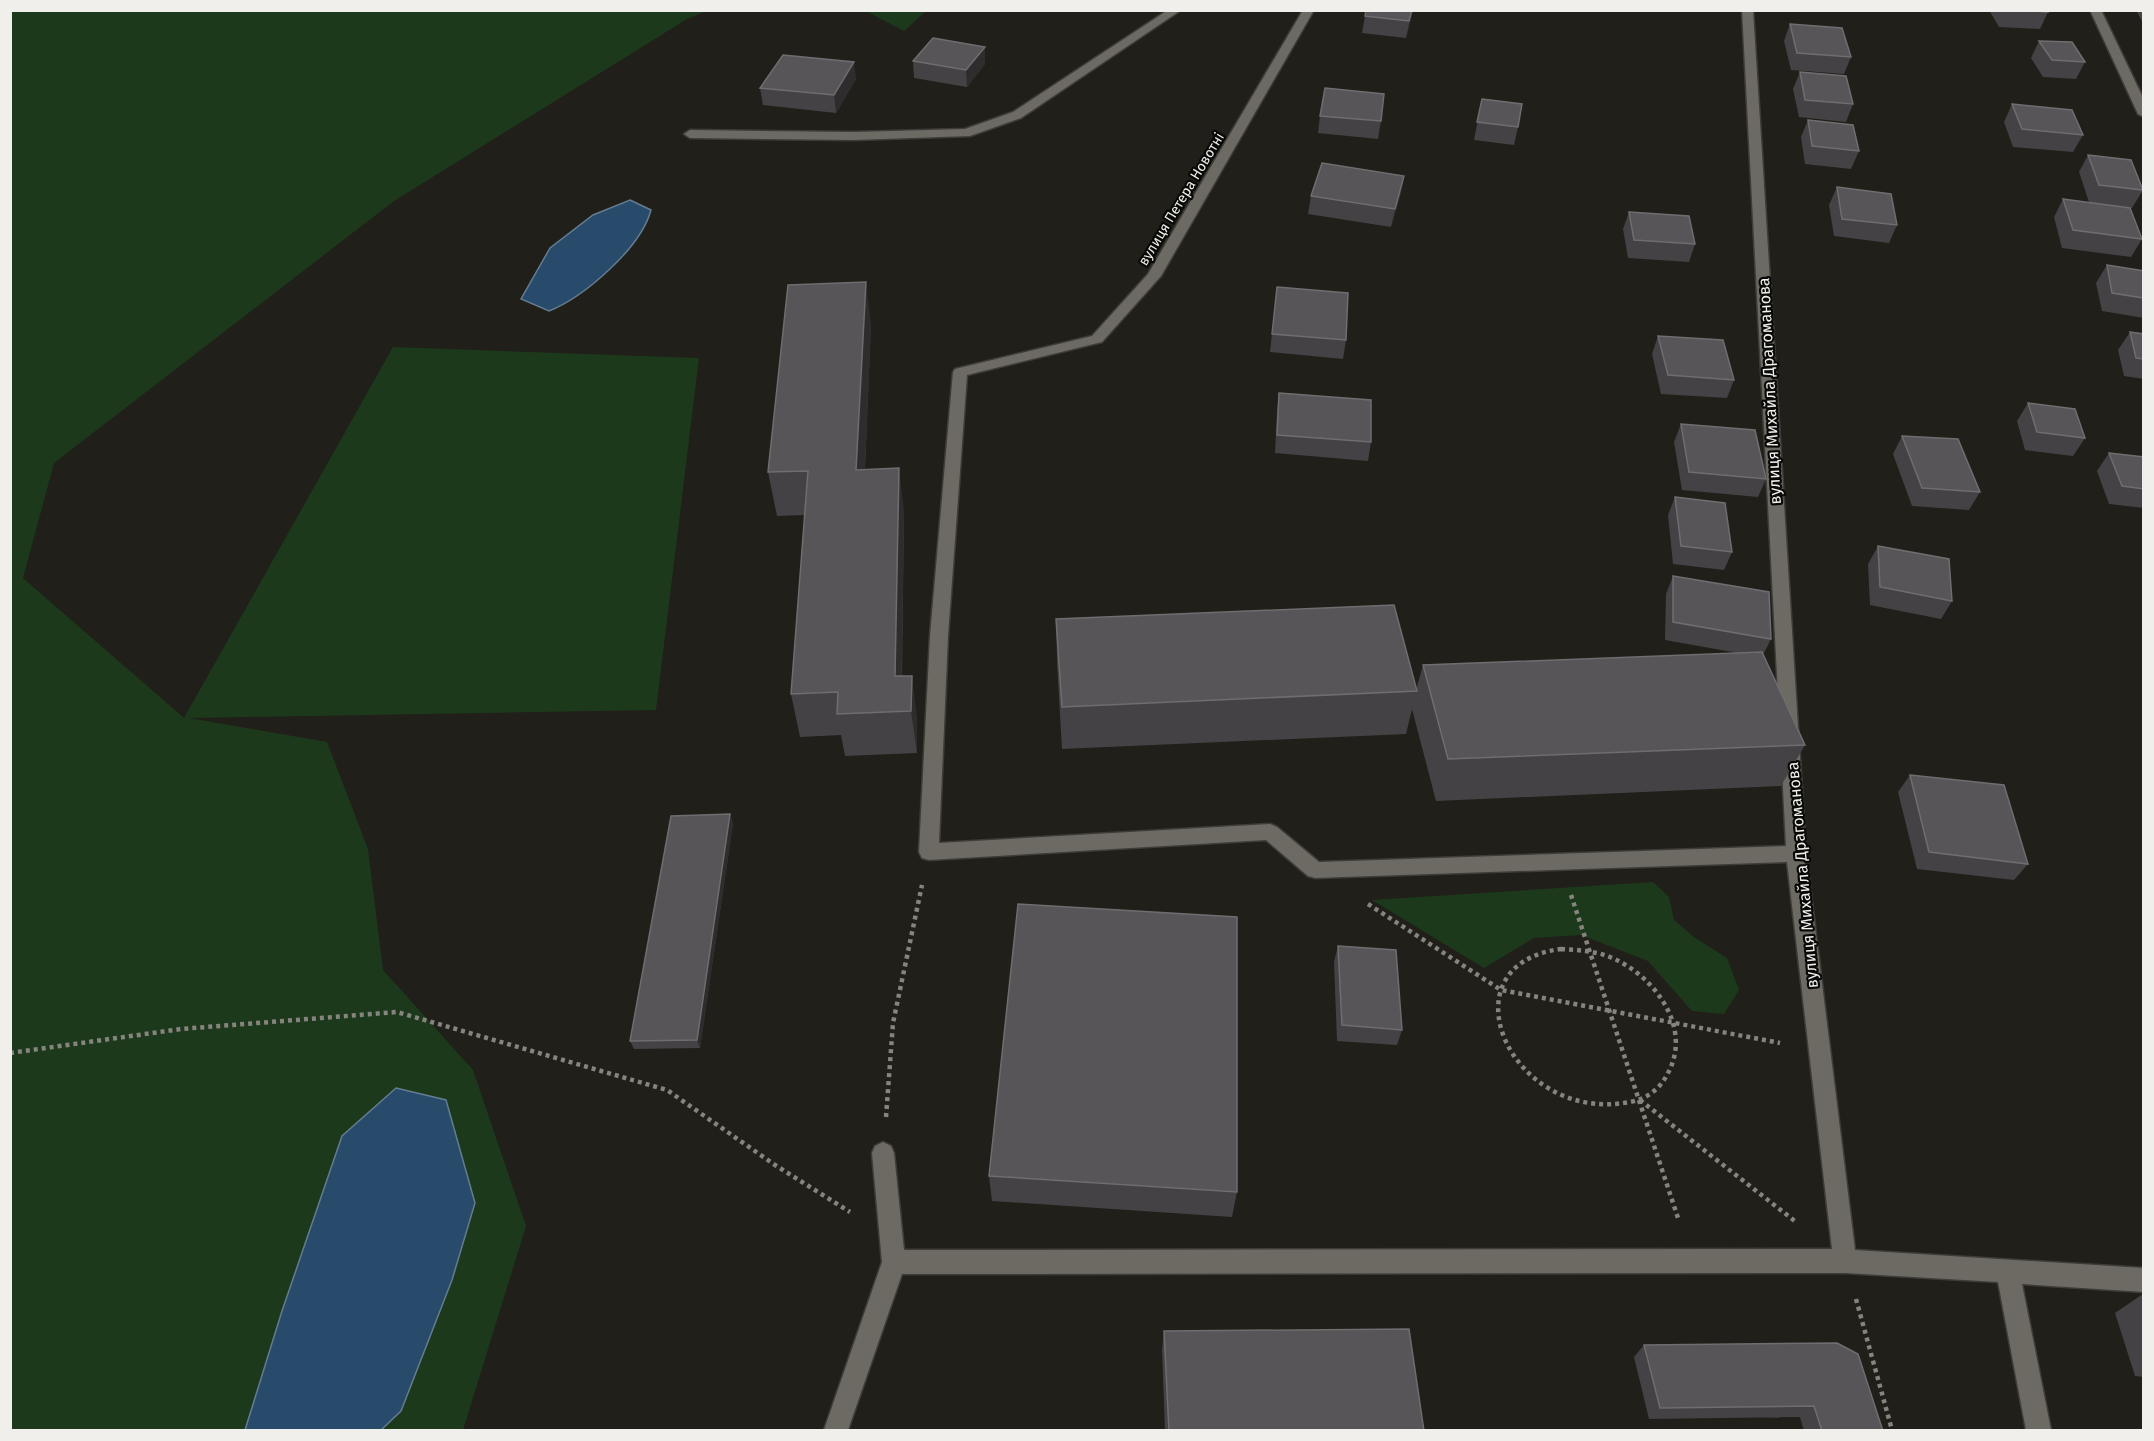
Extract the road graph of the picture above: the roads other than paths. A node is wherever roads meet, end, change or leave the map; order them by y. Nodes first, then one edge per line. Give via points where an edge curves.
1 (1176, 10) edge
2 (1309, 10) edge
3 (1747, 10) edge
4 (2095, 10) edge
5 (2144, 114) edge
6 (690, 134) dead end
7 (1796, 854) junction
8 (883, 1153) road end
9 (1845, 1261) junction
10 (894, 1262) junction
11 (2008, 1272) junction
12 (2144, 1280) edge
13 (836, 1431) edge
14 (2039, 1431) edge

1 - 6 street via 1017,116 966,133
2 - 7 street, вулиця Петера Новотні via 1154,276 1097,339 960,372 939,636 929,852 1270,832 1315,870
3 - 7 street, вулиця Михайла Драгоманова
4 - 5 street
7 - 9 street, вулиця Михайла Драгоманова
8 - 10 street
9 - 10 street
9 - 11 street
10 - 13 street
11 - 12 street
11 - 14 street

